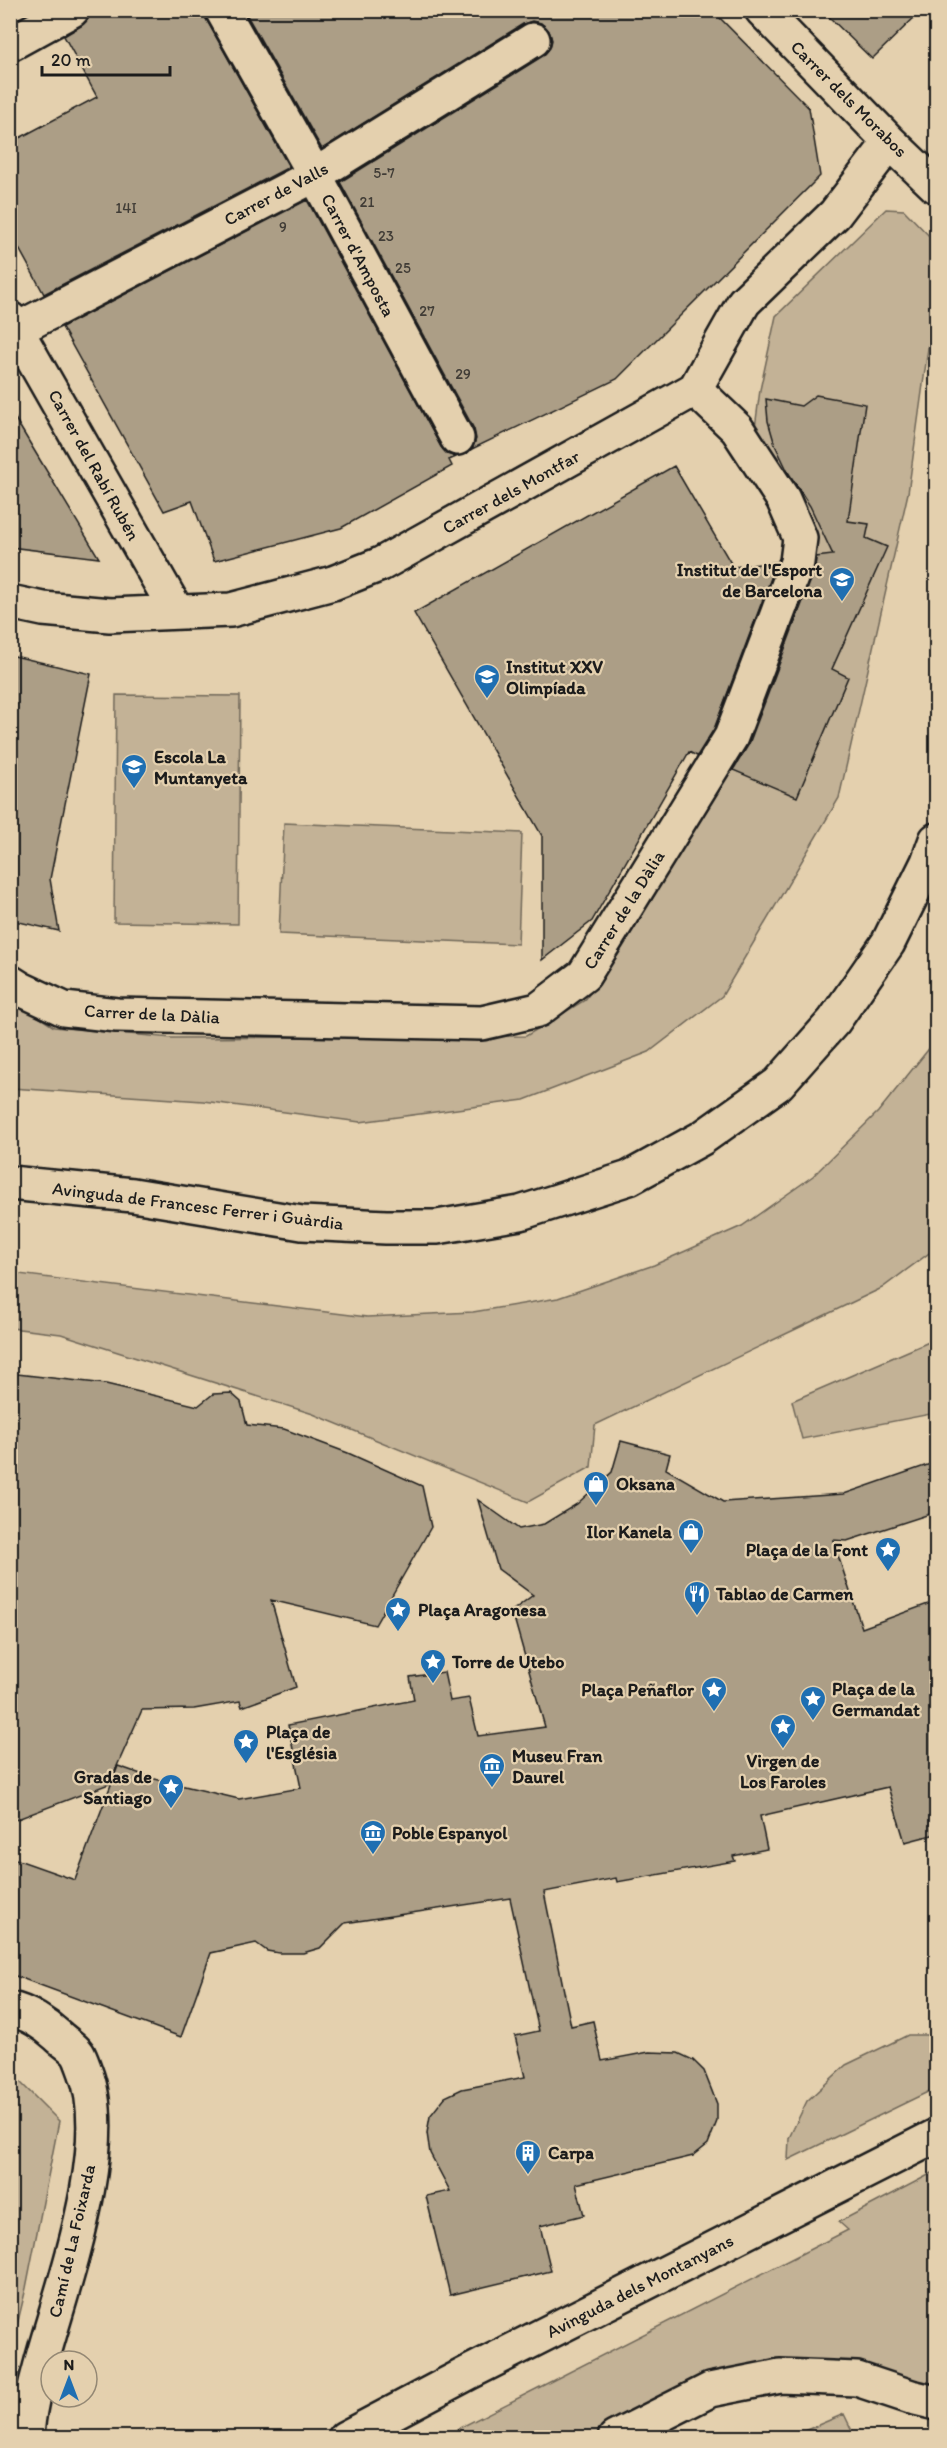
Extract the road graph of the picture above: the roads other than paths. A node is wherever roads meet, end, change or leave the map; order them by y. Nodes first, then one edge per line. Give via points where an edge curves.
1 (72, 10) edge
2 (222, 10) edge
3 (762, 10) edge
4 (533, 40) dead end
5 (10, 45) edge
6 (890, 142) junction
7 (315, 175) junction
8 (936, 186) edge
9 (12, 327) edge
10 (695, 389) junction
11 (457, 438) dead end
12 (10, 602) edge
13 (177, 612) junction
14 (936, 840) edge
15 (10, 982) edge
16 (10, 1183) edge
17 (10, 2009) edge
18 (936, 2136) edge
19 (936, 2403) edge
20 (27, 2438) edge
21 (345, 2438) edge
22 (615, 2438) edge

1 - 5 street
2 - 7 street, Carrer d'Amposta
3 - 6 street, Carrer dels Morabos
4 - 7 street, Carrer de Valls
6 - 8 street, Carrer dels Morabos
6 - 10 street via 834,214 744,302
7 - 9 street, Carrer de Valls
7 - 11 street, Carrer d'Amposta
9 - 13 street, Carrer del Rabí Rubén
10 - 13 street, Carrer dels Montfar via 381,564 333,583 231,610
10 - 15 street, Carrer de la Dàlia via 737,429 783,499 800,538 797,562 731,736 584,975 538,1010 482,1023 117,1015 64,1009
12 - 13 street, Carrer dels Montfar via 110,615
14 - 16 street, Avinguda de Francesc Ferrer i Guàrdia via 888,943 834,1021 778,1084 702,1138 628,1178 520,1212 437,1227 302,1223 133,1195
17 - 20 street, Camí de La Foixarda via 52,2031 78,2055 92,2090 94,2120 89,2179 36,2383
18 - 21 street, Avinguda dels Montanyans
19 - 22 street via 857,2379 780,2376 710,2390

